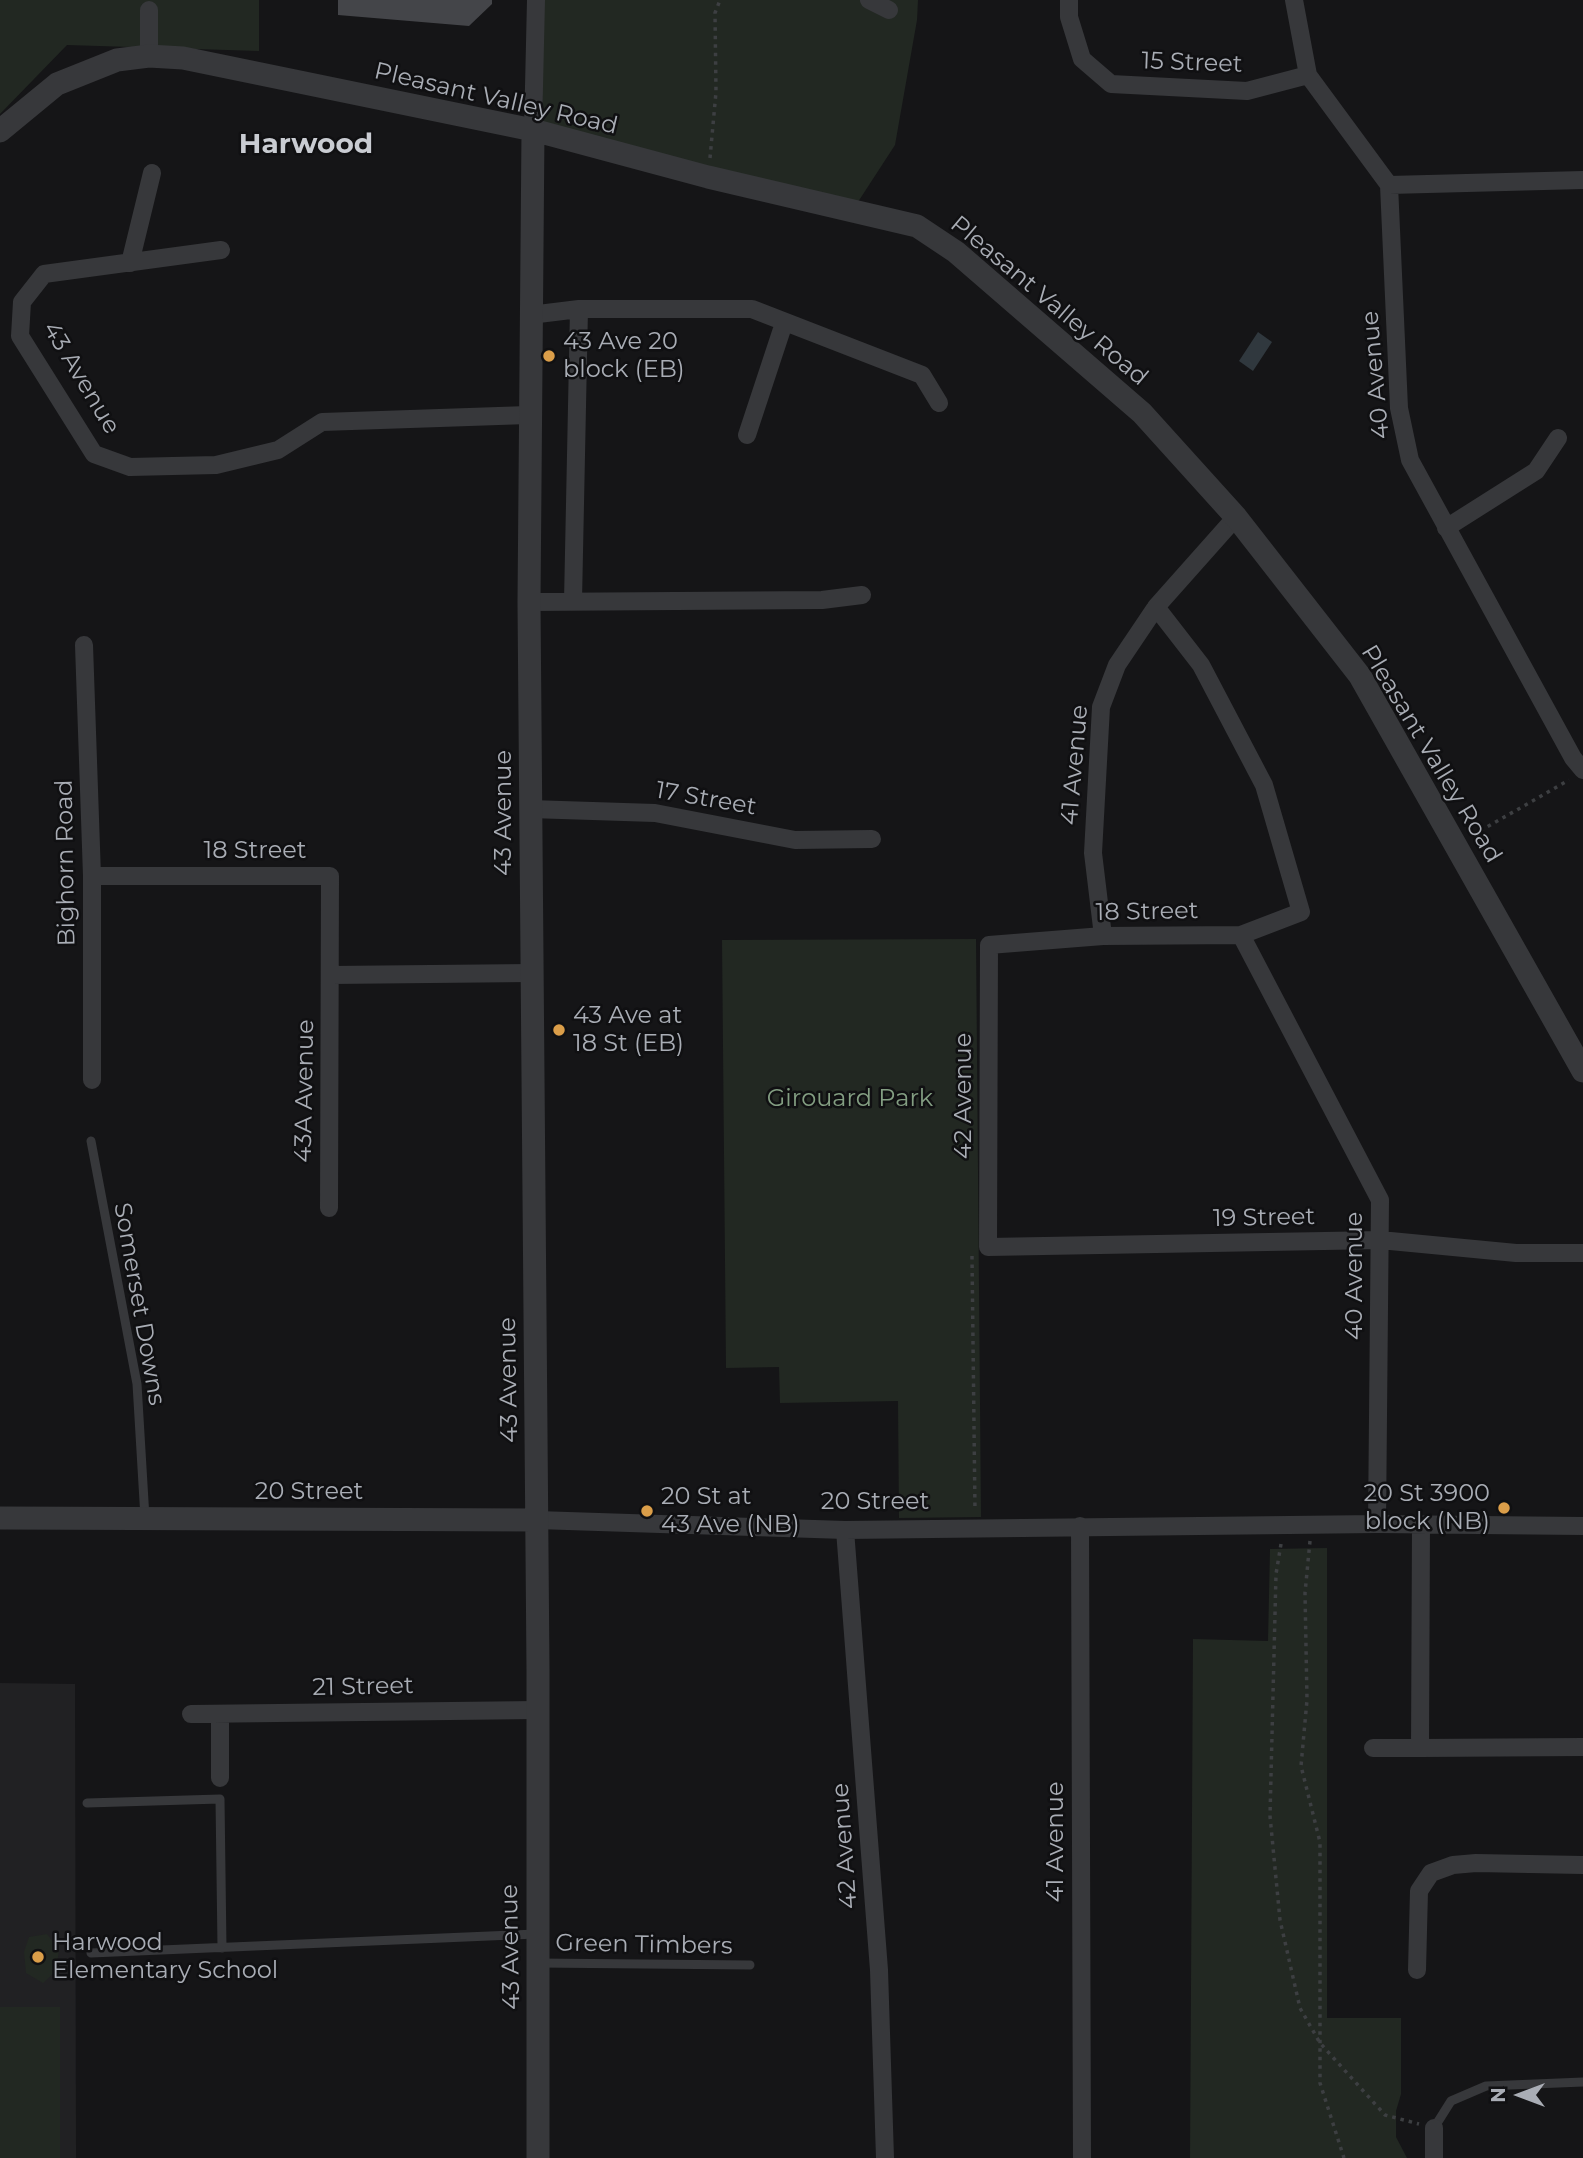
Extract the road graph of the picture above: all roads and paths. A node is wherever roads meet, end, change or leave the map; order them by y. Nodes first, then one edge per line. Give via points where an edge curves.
1 (536, 0) edge
2 (720, 0) edge
3 (869, 0) edge
4 (1069, 0) edge
5 (1294, 0) edge
6 (149, 5) edge
7 (889, 10) dead end
8 (149, 56) junction
9 (1308, 75) junction
10 (533, 130) junction
11 (0, 131) edge
12 (152, 173) dead end
13 (708, 177) junction
14 (1583, 180) edge
15 (1390, 185) junction
16 (221, 250) dead end
17 (130, 263) junction
18 (579, 309) junction
19 (530, 315) junction
20 (784, 323) junction
21 (939, 404) dead end
22 (528, 415) junction
23 (747, 435) dead end
24 (1558, 438) dead end
25 (1236, 517) junction
26 (1446, 528) junction
27 (862, 595) dead end
28 (573, 601) junction
29 (529, 602) junction
30 (1156, 607) junction
31 (84, 645) dead end
32 (1583, 770) edge
33 (1559, 786) dead end
34 (530, 809) junction
35 (872, 838) dead end
36 (1453, 842) junction
37 (92, 876) junction
38 (1241, 935) junction
39 (1102, 936) junction
40 (989, 945) joint
41 (531, 973) junction
42 (331, 975) junction
43 (1583, 1071) edge
44 (92, 1080) dead end
45 (91, 1141) dead end
46 (328, 1208) dead end
47 (1380, 1240) junction
48 (988, 1247) junction
49 (1583, 1253) edge
50 (0, 1518) edge
51 (145, 1518) junction
52 (537, 1520) junction
53 (1377, 1524) junction
54 (1420, 1524) junction
55 (1285, 1525) junction
56 (1310, 1525) junction
57 (1080, 1526) junction
58 (1583, 1526) edge
59 (975, 1527) junction
60 (845, 1530) junction
61 (537, 1710) junction
62 (191, 1714) dead end
63 (220, 1714) junction
64 (1583, 1747) edge
65 (1373, 1748) dead end
66 (1420, 1748) junction
67 (220, 1778) dead end
68 (87, 1802) dead end
69 (1583, 1866) edge
70 (536, 1934) junction
71 (222, 1948) junction
72 (92, 1953) dead end
73 (537, 1963) junction
74 (750, 1965) dead end
75 (1417, 1970) dead end
76 (1320, 2043) junction
77 (1583, 2082) edge
78 (1434, 2128) junction
79 (538, 2158) edge
80 (885, 2158) edge
81 (1082, 2158) edge
82 (1344, 2158) edge
83 (1434, 2158) edge

1 - 10 street, 43 Avenue
2 - 13 path via 715,13 716,92
3 - 7 street
4 - 9 street, 15 Street via 1069,18 1082,59 1111,84 1247,91
5 - 9 street
6 - 8 street
8 - 10 street, Pleasant Valley Road via 183,58
8 - 11 street, Pleasant Valley Road via 117,60 57,84
9 - 15 street
10 - 13 street, Pleasant Valley Road
10 - 19 street, 43 Avenue
12 - 17 street
13 - 25 street, Pleasant Valley Road via 917,226 956,252 1142,413
14 - 15 street
15 - 26 street, 40 Avenue via 1399,408 1410,460
16 - 17 street, 43 Avenue
17 - 22 street, 43 Avenue via 44,274 22,302 20,336 94,454 130,467 216,465 278,450 322,422
18 - 19 street
18 - 20 street via 752,309
18 - 28 street
19 - 22 street, 43 Avenue
20 - 21 street via 922,375
20 - 23 street
22 - 29 street, 43 Avenue
24 - 26 street via 1536,471
25 - 30 street, 41 Avenue
25 - 36 street, Pleasant Valley Road via 1360,676
26 - 32 street, 40 Avenue
27 - 28 street via 822,600
28 - 29 street
29 - 34 street, 43 Avenue
30 - 38 street, 18 Street via 1201,665 1264,785 1301,912
30 - 39 street, 41 Avenue via 1117,665 1101,707 1093,853
31 - 37 street, Bighorn Road
33 - 36 path
34 - 35 street, 17 Street via 655,813 794,840
34 - 41 street, 43 Avenue
36 - 43 street, Pleasant Valley Road
37 - 42 street, 18 Street via 330,876
37 - 44 street, Bighorn Road
38 - 39 street, 18 Street
38 - 47 street, 40 Avenue via 1380,1200
39 - 40 street, 18 Street
40 - 48 street, 42 Avenue
41 - 42 street
41 - 52 street, 43 Avenue
42 - 46 street, 43A Avenue
45 - 51 lane, Somerset Downs via 138,1384
47 - 48 street, 19 Street
47 - 49 street, 19 Street
47 - 53 street, 40 Avenue
48 - 59 path via 972,1253
50 - 51 street, 20 Street
51 - 52 street, 20 Street
52 - 60 street, 20 Street
52 - 61 street, 43 Avenue
53 - 54 street, 20 Street
53 - 56 street, 20 Street
54 - 58 street, 20 Street
54 - 66 street
55 - 56 street, 20 Street
55 - 57 street, 20 Street
55 - 76 path via 1276,1574 1270,1816 1280,1920 1300,2008
56 - 76 path via 1305,1592 1307,1700 1301,1766 1321,1842
57 - 59 street, 20 Street
57 - 81 street, 41 Avenue
59 - 60 street, 20 Street
60 - 80 street, 42 Avenue via 879,1970
61 - 63 street, 21 Street
61 - 70 street, 43 Avenue
62 - 63 street, 21 Street
63 - 67 street
64 - 66 street
65 - 66 street
68 - 71 lane via 220,1799
69 - 75 street via 1476,1863 1431,1873 1419,1891
70 - 71 lane
70 - 73 street, 43 Avenue
71 - 72 lane
73 - 74 lane, Green Timbers
73 - 79 street, 43 Avenue
76 - 78 path via 1385,2115
76 - 82 path via 1321,2082
77 - 78 lane via 1486,2086 1451,2101
78 - 83 street

